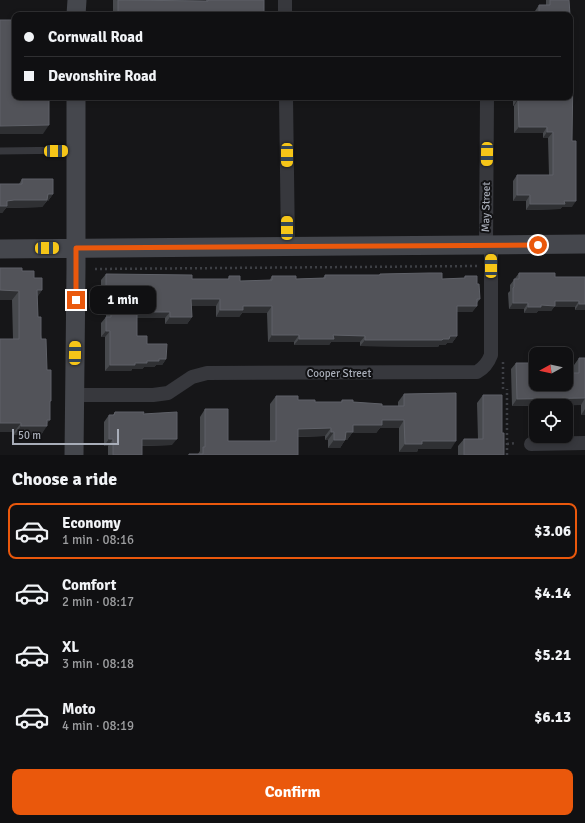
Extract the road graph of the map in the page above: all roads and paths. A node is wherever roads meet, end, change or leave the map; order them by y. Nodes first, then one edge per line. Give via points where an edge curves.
1 (77, 0) edge
2 (285, 0) edge
3 (76, 12) edge
4 (285, 12) edge
5 (76, 100) edge
6 (286, 100) edge
7 (487, 100) edge
8 (76, 150) junction
9 (0, 151) edge
10 (585, 244) edge
11 (488, 246) junction
12 (288, 247) junction
13 (76, 248) junction
14 (0, 249) edge
15 (491, 266) junction
16 (95, 269) dead end
17 (503, 358) dead end
18 (74, 395) junction
19 (585, 443) edge
20 (507, 444) junction
21 (517, 444) dead end
22 (531, 444) dead end
23 (74, 455) edge
24 (507, 455) edge

1 - 3 main road
2 - 4 street
5 - 8 main road
6 - 12 street
7 - 11 street, May Street
8 - 9 lane
8 - 13 main road
10 - 11 main road
11 - 12 main road
11 - 15 street, Cooper Street
12 - 13 main road
13 - 14 main road
13 - 18 main road
15 - 16 path
15 - 18 street, Cooper Street via 491,355 489,361 477,372 207,374 192,377 168,393
17 - 20 path
18 - 23 main road
19 - 22 street
20 - 21 path
20 - 24 path

